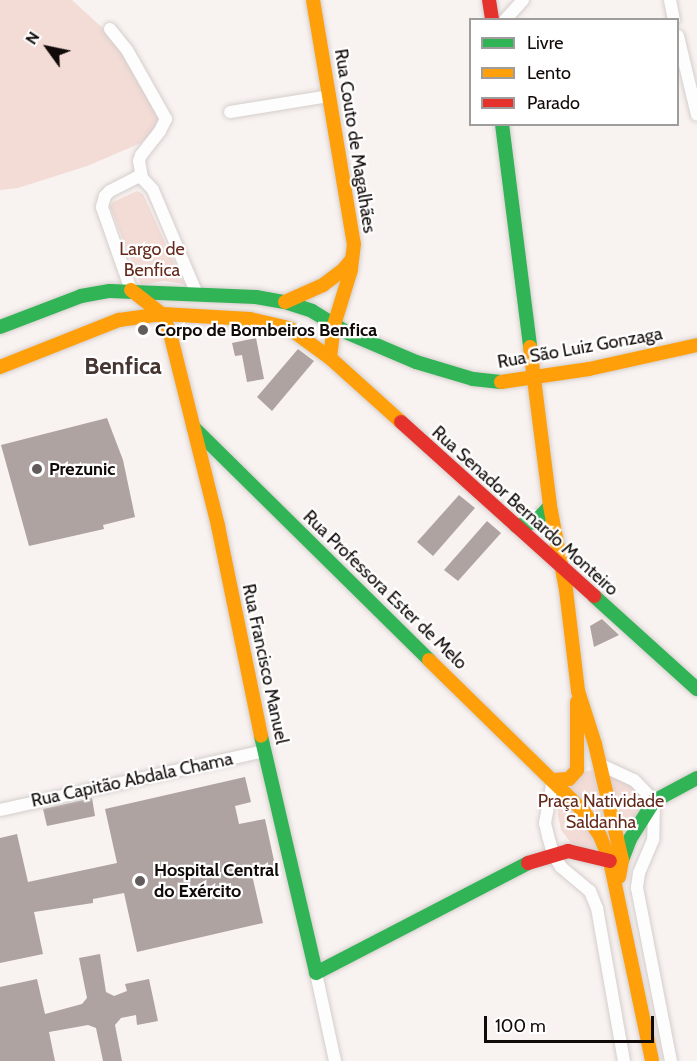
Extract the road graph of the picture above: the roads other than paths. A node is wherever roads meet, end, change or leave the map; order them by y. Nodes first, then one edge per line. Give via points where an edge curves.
1 (313, 0) edge
2 (489, 0) edge
3 (523, 0) edge
4 (670, 0) edge
5 (492, 18) edge
6 (507, 18) edge
7 (674, 18) edge
8 (110, 29) dead end
9 (679, 40) edge
10 (329, 96) junction
11 (230, 112) dead end
12 (697, 115) edge
13 (502, 126) edge
14 (142, 178) junction
15 (352, 259) junction
16 (131, 290) junction
17 (197, 294) junction
18 (285, 302) junction
19 (162, 314) junction
20 (334, 325) junction
21 (0, 327) edge
22 (697, 345) edge
23 (330, 357) junction
24 (0, 367) edge
25 (534, 378) junction
26 (192, 426) junction
27 (550, 506) junction
28 (516, 526) junction
29 (562, 569) junction
30 (697, 689) edge
31 (578, 691) junction
32 (264, 751) junction
33 (599, 765) junction
34 (697, 778) edge
35 (553, 780) junction
36 (654, 801) junction
37 (0, 810) edge
38 (649, 849) junction
39 (553, 854) junction
40 (620, 856) junction
41 (316, 973) junction
42 (336, 1061) edge
43 (624, 1061) edge
44 (652, 1061) edge
45 (671, 1061) edge

1 - 10 main road, Rua Couto de Magalhães
2 - 5 main road
3 - 6 street
4 - 7 street
8 - 14 street via 127,50 166,119 141,155
9 - 12 street
10 - 11 street
10 - 15 main road, Rua Couto de Magalhães via 354,244
13 - 25 main road
14 - 16 street via 133,177 110,191 102,207
14 - 17 street via 153,190
15 - 18 main road via 323,285
15 - 20 main road, Rua Couto de Magalhães
16 - 17 main road
16 - 19 main road
16 - 21 main road via 81,296
17 - 18 main road, Rua São Luiz Gonzaga
18 - 20 main road, Rua São Luiz Gonzaga via 312,311
19 - 23 main road, Rua Senador Bernardo Monteiro via 268,322 298,333
19 - 24 main road, Rua Senador Bernardo Monteiro via 119,320
19 - 26 main road, Rua Francisco Manuel
20 - 23 main road, Rua Couto de Magalhães
20 - 25 main road, Rua São Luiz Gonzaga via 416,362 473,380 497,383
22 - 25 main road, Rua São Luiz Gonzaga
23 - 28 main road, Rua Senador Bernardo Monteiro
25 - 27 main road
26 - 32 main road, Rua Francisco Manuel via 218,526
26 - 35 main road, Rua Professora Ester de Melo
27 - 28 main road via 536,522
27 - 29 main road
28 - 29 main road, Rua Senador Bernardo Monteiro
29 - 30 main road, Rua Senador Bernardo Monteiro
29 - 31 main road
31 - 33 main road
31 - 35 main road via 577,770 569,779
32 - 37 street, Rua Capitão Abdala Chama
32 - 41 main road, Rua Francisco Manuel
33 - 36 street via 634,780
33 - 40 main road
34 - 36 main road
35 - 39 street via 545,823
35 - 40 main road
36 - 38 street
36 - 40 main road
38 - 40 street
38 - 45 street via 639,873 638,888
39 - 40 main road via 568,850
39 - 41 main road via 536,859
39 - 43 street via 569,876 590,891 597,908
40 - 44 main road via 616,894
41 - 42 street, Rua Francisco Manuel

